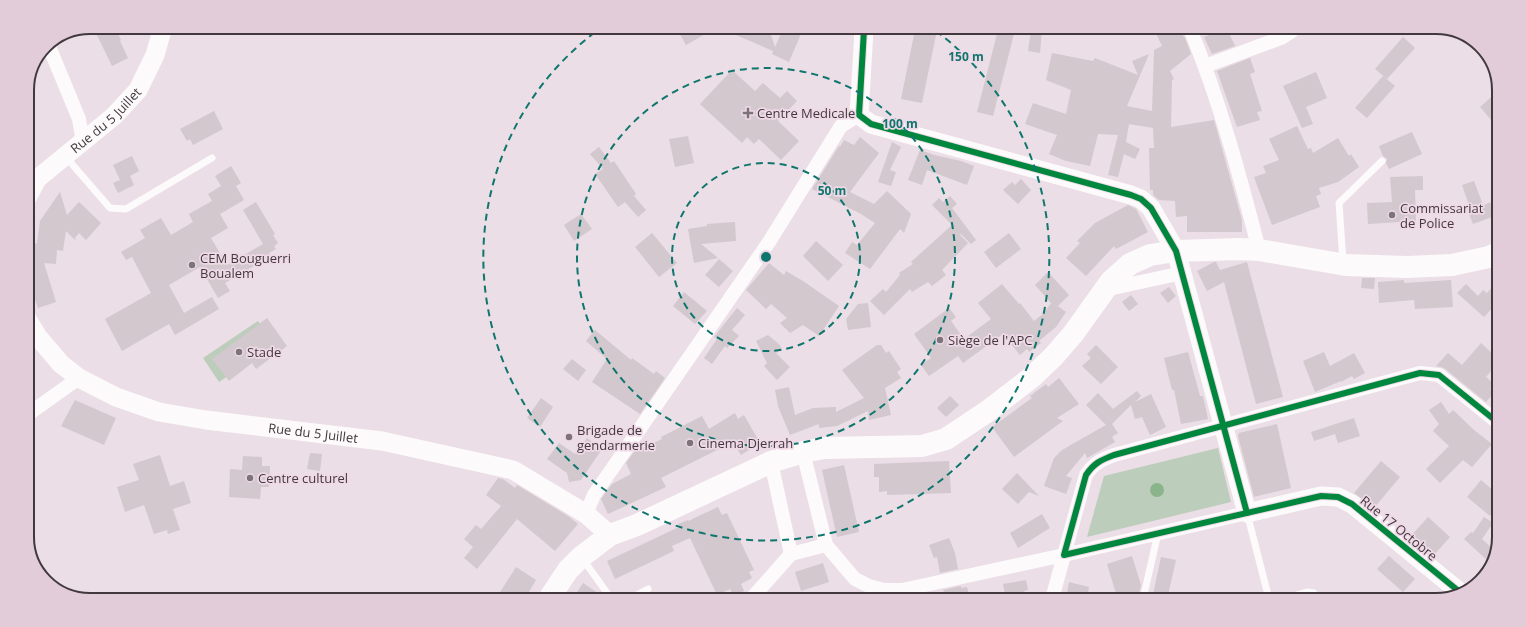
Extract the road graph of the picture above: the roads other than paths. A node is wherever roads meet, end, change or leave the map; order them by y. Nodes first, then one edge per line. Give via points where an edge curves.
1 (161, 34) edge
2 (864, 34) edge
3 (1192, 34) edge
4 (1287, 34) edge
5 (50, 50) edge
6 (1205, 66) junction
7 (859, 114) junction
8 (83, 142) junction
9 (65, 156) junction
10 (212, 158) dead end
11 (1382, 161) dead end
12 (34, 185) edge
13 (1259, 250) junction
14 (1176, 251) junction
15 (1492, 255) edge
16 (1344, 265) junction
17 (1182, 273) junction
18 (1104, 290) junction
19 (34, 330) edge
20 (79, 378) junction
21 (34, 410) edge
22 (1492, 418) edge
23 (1224, 426) junction
24 (803, 452) junction
25 (771, 462) junction
26 (1247, 513) junction
27 (586, 514) junction
28 (1158, 533) junction
29 (610, 535) junction
30 (826, 545) junction
31 (791, 554) junction
32 (1064, 555) junction
33 (580, 557) junction
34 (648, 589) dead end
35 (1457, 589) edge
36 (553, 593) edge
37 (607, 593) edge
38 (640, 593) edge
39 (756, 593) edge
40 (1054, 593) edge
41 (1144, 593) edge
42 (1267, 593) edge

1 - 8 street, Rue du 5 Juillet via 155,55 138,90 114,116
2 - 7 street
3 - 6 street
4 - 6 street
5 - 8 street via 80,119
6 - 13 street via 1239,173
7 - 14 street via 871,124 1141,199 1151,208
7 - 27 street via 841,126 769,242 594,495
8 - 9 street, Rue du 5 Juillet
9 - 10 lane via 110,208 126,209
9 - 12 street, Rue du 5 Juillet via 37,179
11 - 16 lane via 1339,203
13 - 14 main road
13 - 16 main road
14 - 17 street
14 - 18 main road via 1150,255 1130,264
15 - 16 main road via 1452,265 1407,268
17 - 18 street
17 - 23 street
18 - 24 main road via 1074,334 1032,377 946,439 922,446 824,448
19 - 20 street, Rue du 5 Juillet via 61,364
20 - 21 street
20 - 27 street, Rue du 5 Juillet via 116,397 159,412 382,441 513,470
22 - 23 street via 1439,375 1420,373
23 - 26 street
23 - 32 street via 1114,455 1092,466 1086,475
24 - 25 main road
24 - 30 street
25 - 29 main road via 637,525
25 - 31 street
26 - 28 street
26 - 35 street, Rue 17 Octobre via 1321,496 1338,497 1352,504
26 - 42 lane
27 - 29 street, Rue du 5 Juillet
28 - 32 street
28 - 41 lane
29 - 33 main road
30 - 31 street
30 - 32 street via 855,579 884,590 923,586
31 - 39 street
32 - 40 street
33 - 36 main road
33 - 37 lane
34 - 38 lane

